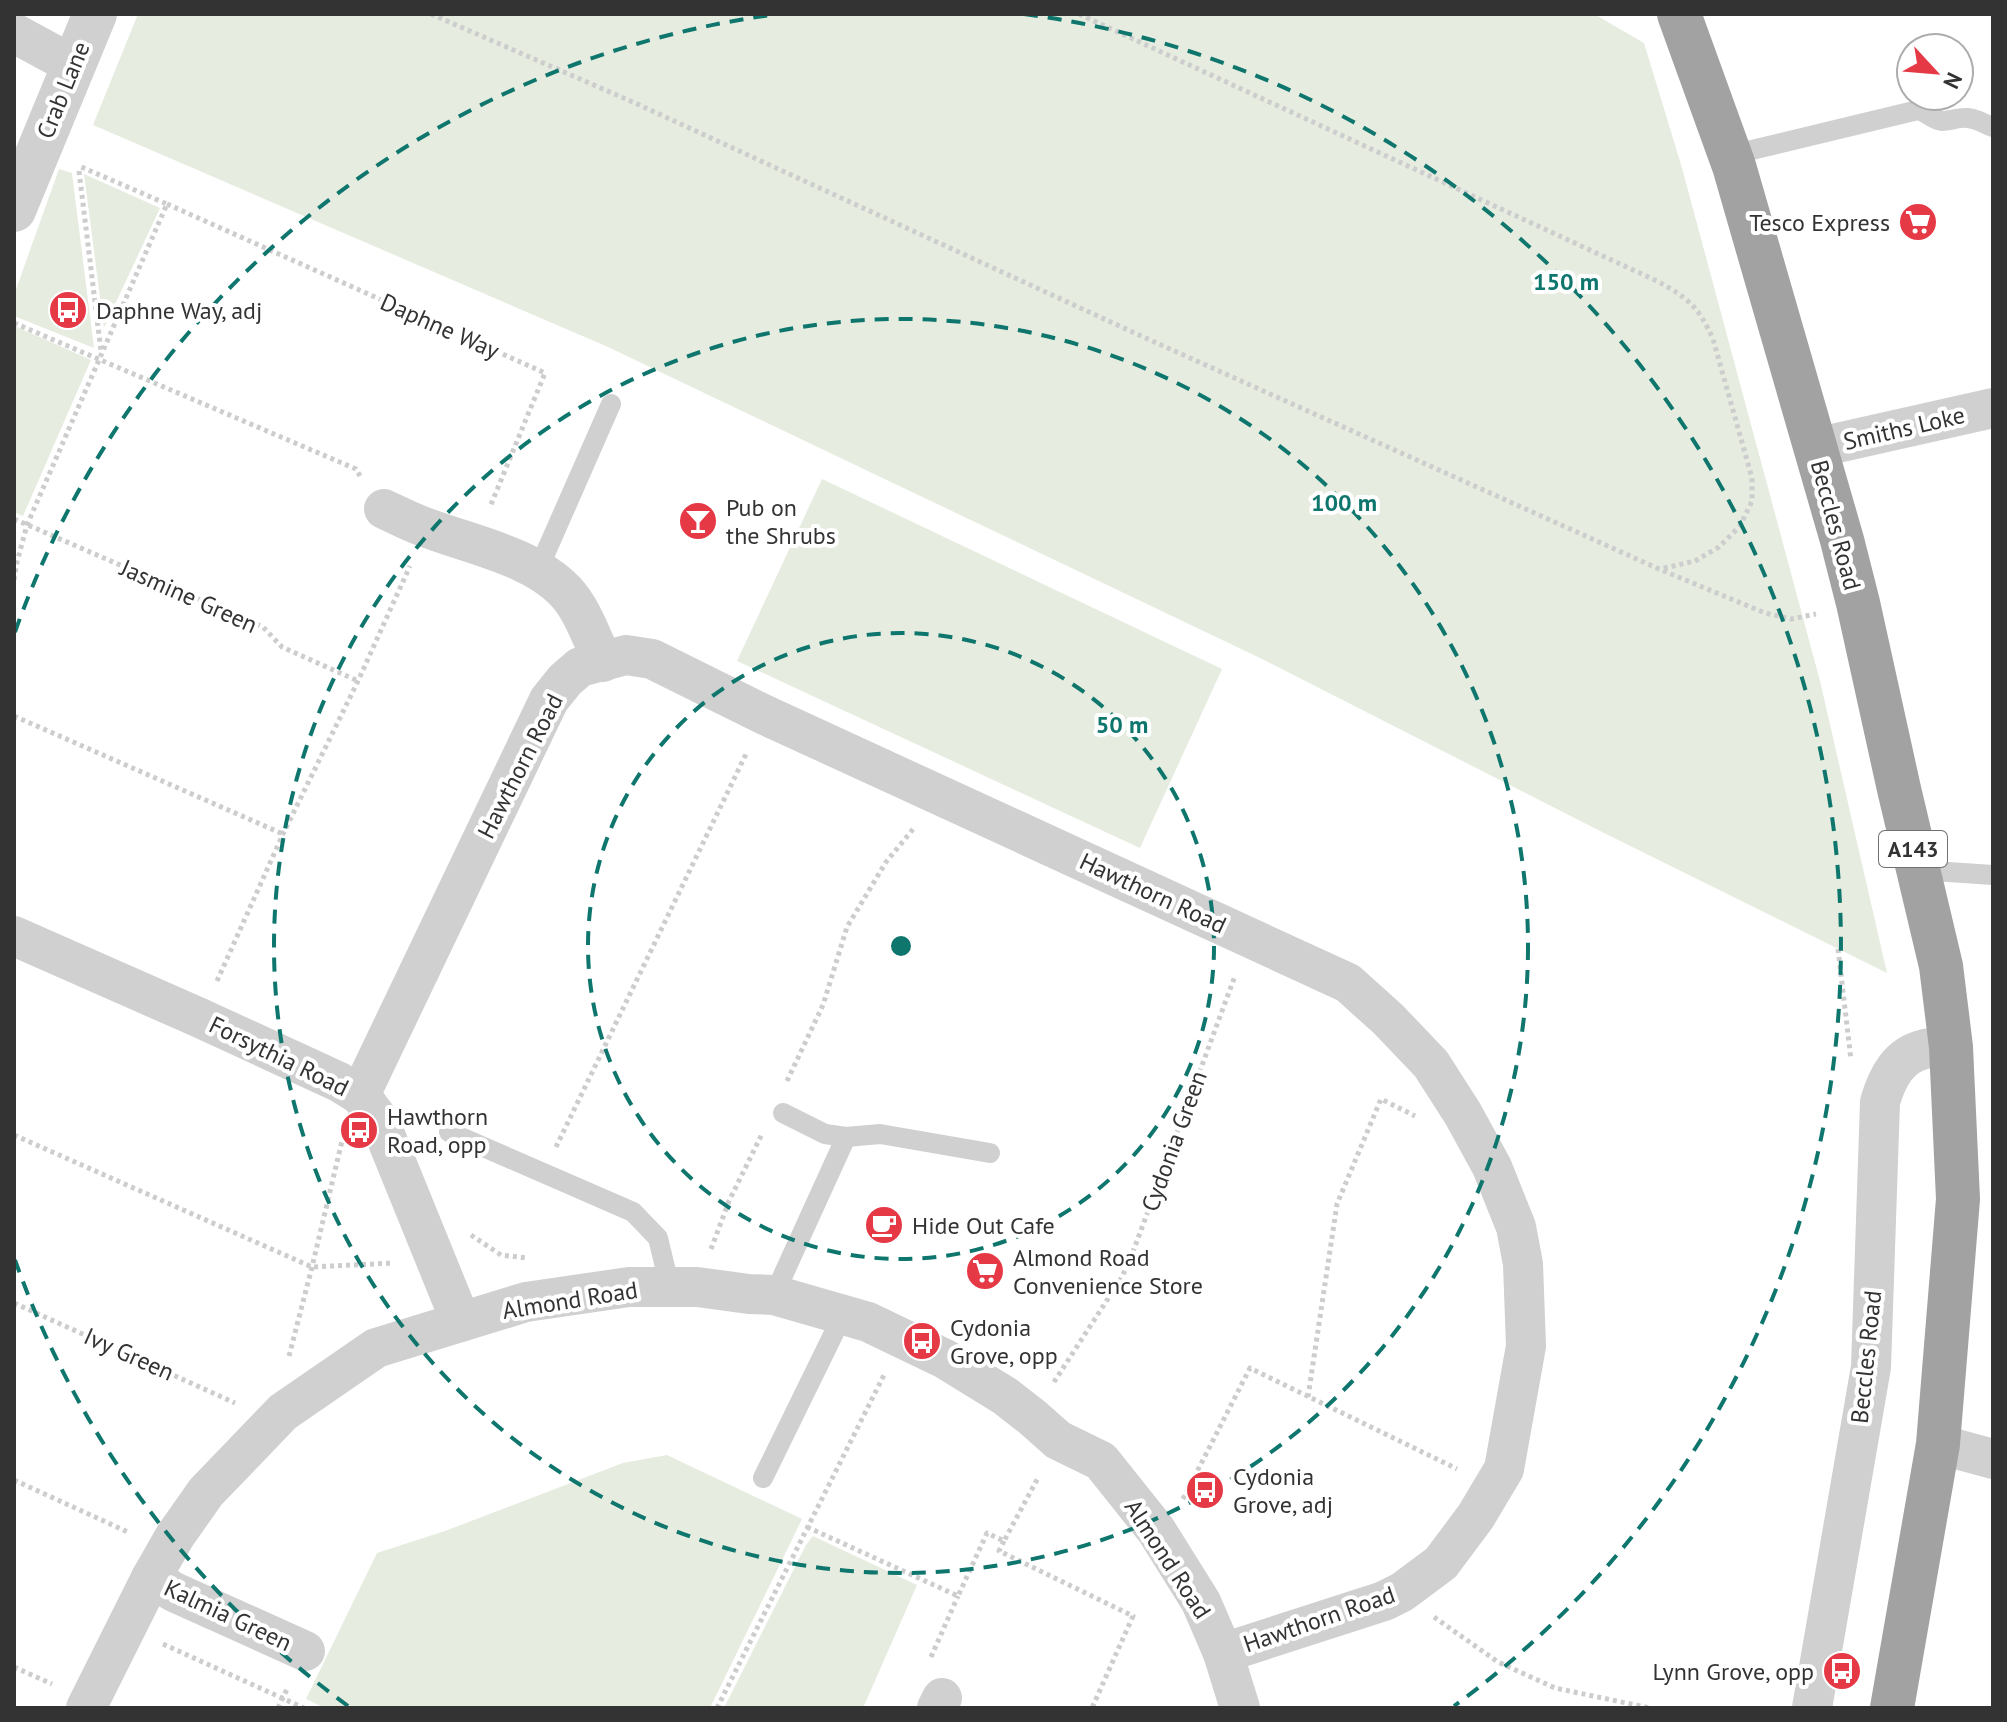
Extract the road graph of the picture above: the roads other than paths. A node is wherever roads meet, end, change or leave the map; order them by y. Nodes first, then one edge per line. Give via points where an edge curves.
1 (95, 14) edge
2 (1679, 14) edge
3 (14, 33) edge
4 (73, 65) junction
5 (1993, 127) edge
6 (1731, 155) junction
7 (14, 210) edge
8 (611, 404) dead end
9 (1993, 408) edge
10 (1815, 448) junction
11 (384, 509) road end
12 (538, 570) junction
13 (603, 662) junction
14 (1918, 870) junction
15 (1993, 875) edge
16 (14, 936) edge
17 (1951, 1047) junction
18 (360, 1095) junction
19 (783, 1113) dead end
20 (449, 1132) dead end
21 (846, 1137) junction
22 (990, 1153) dead end
23 (683, 1287) junction
24 (774, 1295) junction
25 (839, 1314) junction
26 (461, 1322) junction
27 (1938, 1444) junction
28 (1993, 1459) edge
29 (763, 1478) dead end
30 (151, 1578) junction
31 (305, 1651) dead end
32 (1223, 1653) junction
33 (86, 1708) edge
34 (1240, 1708) edge
35 (1812, 1708) edge
36 (1892, 1708) edge

1 - 4 street, Crab Lane
2 - 6 highway, Beccles Road / A143
3 - 4 street
4 - 7 street, Crab Lane
5 - 6 lane via 1966,117 1942,121 1918,110
6 - 10 highway, Beccles Road / A143
8 - 12 lane
9 - 10 street, Smiths Loke
10 - 14 highway, Beccles Road / A143 via 1858,603
11 - 12 street
12 - 13 street via 565,590 579,609
13 - 18 street, Hawthorn Road via 580,667 549,700
13 - 32 street, Hawthorn Road via 626,655 652,659 1348,983 1431,1064 1463,1114 1492,1167 1516,1227 1523,1264 1526,1346 1504,1469 1441,1563 1402,1592
14 - 15 lane
14 - 17 highway, Beccles Road / A143 via 1941,966
16 - 18 street, Forsythia Road
17 - 27 highway, Beccles Road / A143 via 1958,1199
17 - 35 street, Beccles Road via 1923,1049 1900,1061 1880,1102 1871,1367
18 - 26 street, Forsythia Road via 379,1120
19 - 21 lane via 825,1134
20 - 23 lane via 633,1212 658,1238
21 - 22 lane via 880,1134
21 - 24 lane
23 - 24 street, Almond Road
23 - 26 street, Almond Road via 629,1287 526,1302
24 - 25 street, Almond Road
25 - 29 lane
25 - 32 street, Almond Road via 945,1359 1101,1461 1156,1530 1201,1602
26 - 30 street, Almond Road via 376,1348 283,1412 206,1492
27 - 28 street
27 - 36 highway, Beccles Road / A143
30 - 31 street, Kalmia Green
30 - 33 street, Almond Road
32 - 34 street, Almond Road

